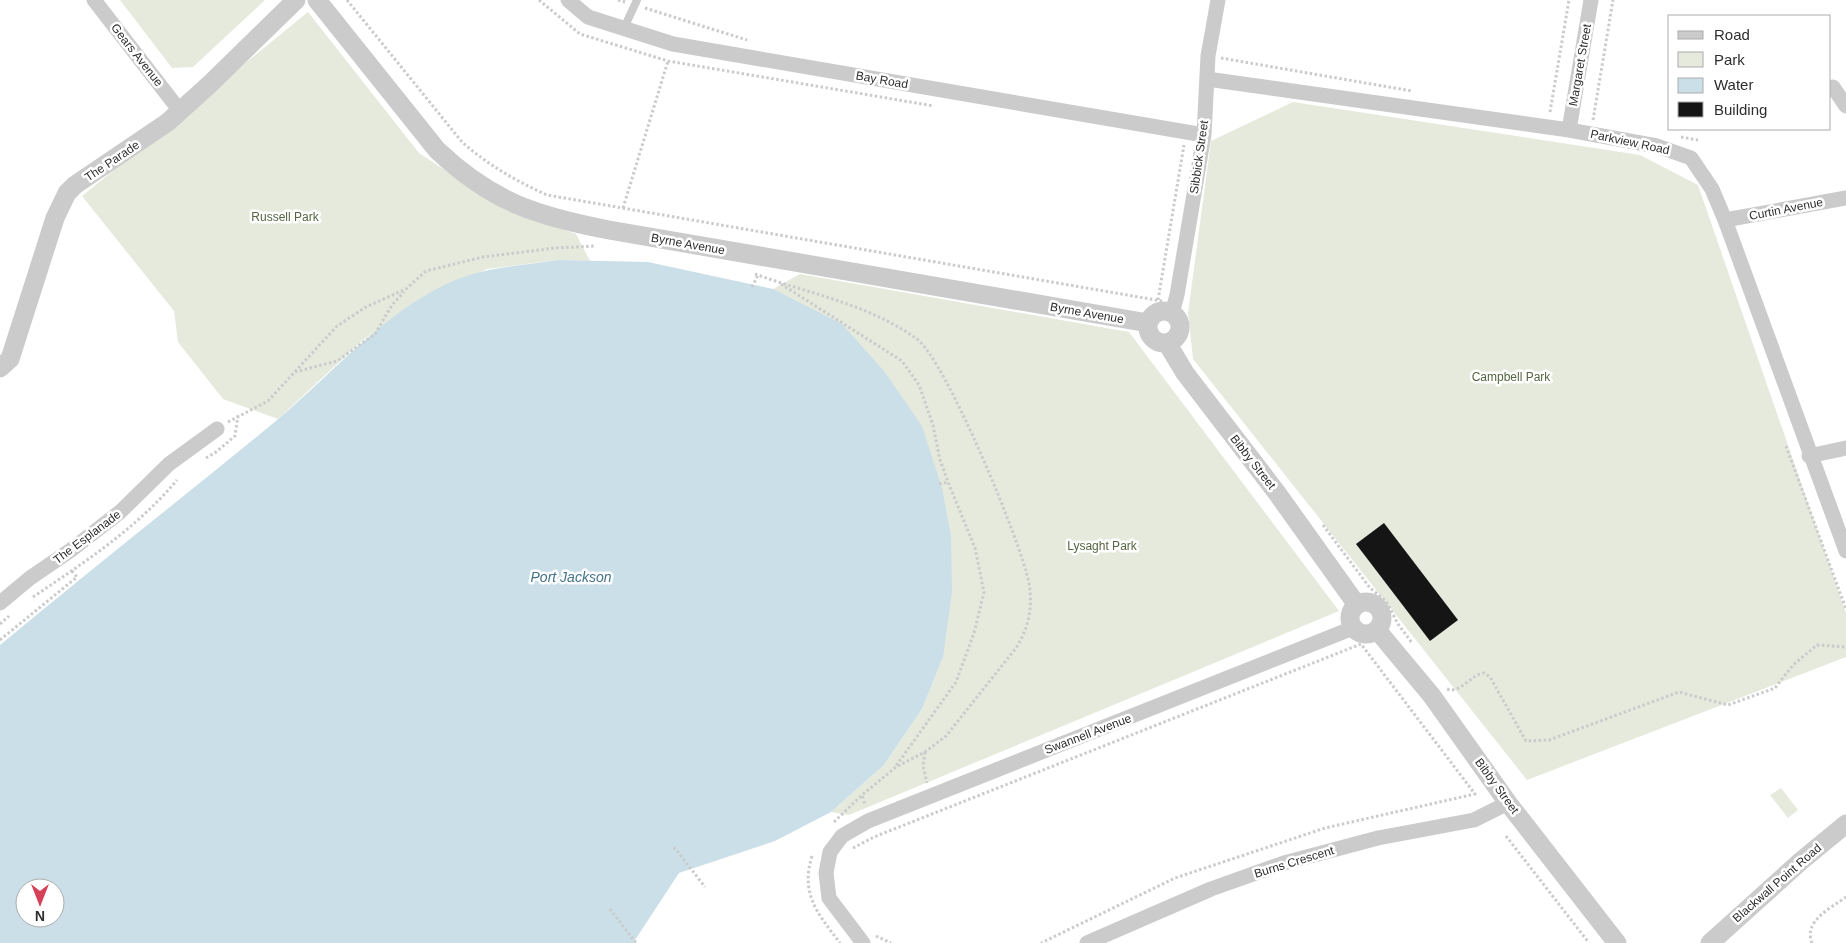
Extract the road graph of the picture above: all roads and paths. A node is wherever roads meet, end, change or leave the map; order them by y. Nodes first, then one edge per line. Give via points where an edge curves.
1 (94, 0) edge
2 (296, 0) edge
3 (317, 0) edge
4 (347, 0) edge
5 (568, 0) edge
6 (618, 0) edge
7 (1218, 0) edge
8 (1569, 0) edge
9 (1591, 0) edge
10 (1613, 0) edge
11 (636, 3) edge
12 (624, 28) junction
13 (756, 41) dead end
14 (1208, 56) junction
15 (668, 61) dead end
16 (1208, 79) junction
17 (1833, 87) dead end
18 (1413, 91) dead end
19 (1846, 106) edge
20 (180, 111) junction
21 (1540, 112) dead end
22 (1593, 122) dead end
23 (1569, 130) junction
24 (1186, 132) junction
25 (1204, 135) junction
26 (1846, 198) edge
27 (623, 208) junction
28 (1725, 220) junction
29 (596, 246) dead end
30 (752, 273) dead end
31 (758, 275) junction
32 (779, 283) junction
33 (752, 287) dead end
34 (406, 289) junction
35 (1158, 300) junction
36 (1173, 308) junction
37 (1148, 323) junction
38 (1167, 343) junction
39 (0, 368) edge
40 (295, 372) junction
41 (217, 429) joint
42 (1786, 446) dead end
43 (1846, 448) edge
44 (1809, 456) junction
45 (948, 482) junction
46 (939, 484) dead end
47 (1322, 524) dead end
48 (1846, 552) edge
49 (72, 571) dead end
50 (0, 603) edge
51 (1357, 604) junction
52 (1846, 609) edge
53 (1353, 628) junction
54 (1377, 630) junction
55 (0, 640) edge
56 (1414, 646) dead end
57 (1846, 647) edge
58 (1441, 682) dead end
59 (925, 752) junction
60 (896, 767) junction
61 (1475, 794) dead end
62 (931, 796) junction
63 (1508, 803) junction
64 (868, 821) junction
65 (1846, 824) edge
66 (1506, 836) dead end
67 (674, 847) dead end
68 (847, 849) dead end
69 (705, 887) dead end
70 (1846, 897) edge
71 (610, 908) dead end
72 (868, 939) edge
73 (636, 943) edge
74 (891, 943) edge
75 (1088, 943) edge
76 (1589, 943) edge
77 (1617, 943) edge
78 (1710, 943) edge
79 (1812, 943) edge

1 - 20 street, Gears Avenue
2 - 20 street, The Parade
3 - 37 street, Byrne Avenue via 437,150 460,172 531,212 609,230
4 - 27 path via 462,142 484,161 547,195
5 - 12 street, Bay Road via 588,17
6 - 11 path
7 - 14 street, Sibbick Street
8 - 21 path via 1550,114
9 - 23 street, Margaret Street
10 - 22 path
11 - 12 lane
11 - 13 path
12 - 24 street, Bay Road via 674,44
14 - 16 street, Sibbick Street
14 - 18 path
15 - 27 path
16 - 23 street, Parkview Road
16 - 25 street, Sibbick Street
17 - 19 street
20 - 39 street, The Parade via 67,193 55,218 10,360
23 - 28 street, Parkview Road via 1657,146 1691,158 1712,189
24 - 25 street, Bay Road
24 - 35 path
25 - 36 street, Sibbick Street
26 - 28 street, Curtin Avenue
27 - 35 path
28 - 44 street, Parkview Road
29 - 34 path via 483,257 426,271
30 - 31 path
31 - 32 path
31 - 33 path
32 - 45 path via 902,361 922,393 934,424 940,460
32 - 59 path via 860,308 918,340 931,354 978,450 1023,560 1029,584 1030,612 1026,633 958,723
34 - 40 path via 366,307 337,326
34 - 40 path via 375,334 337,361
35 - 36 path
36 - 37 street via 1158,312
36 - 38 street via 1179,332
37 - 38 street via 1152,338
38 - 51 street, Bibby Street via 1185,373
40 - 41 path via 268,401
41 - 50 street, The Esplanade via 169,464 114,517
42 - 52 path
43 - 44 street
44 - 48 street, Parkview Road
45 - 46 path
45 - 60 path via 975,548 984,592 974,633 956,682
47 - 56 path via 1370,588 1386,601
49 - 55 path via 77,577
51 - 53 street via 1350,615
51 - 54 street via 1366,602 1379,608 1382,622
53 - 54 street via 1362,634
53 - 62 street, Swannell Avenue
54 - 63 street, Bibby Street via 1432,696
57 - 58 path via 1818,646 1793,665 1776,688 1728,705 1679,692 1549,740 1526,741 1484,673 1451,691
59 - 60 path
59 - 62 path via 925,776
60 - 64 path via 862,795
61 - 68 path via 1361,644
62 - 64 street, Swannell Avenue
63 - 75 street, Burns Crescent via 1474,820 1378,838 1284,863 1211,889
63 - 77 street, Bibby Street
64 - 72 street, Swannell Avenue via 842,836 830,852 826,873 829,898
65 - 78 street, Blackwall Point Road
66 - 76 path
67 - 69 path
70 - 79 path via 1813,922 1809,937
71 - 73 path
72 - 74 path

